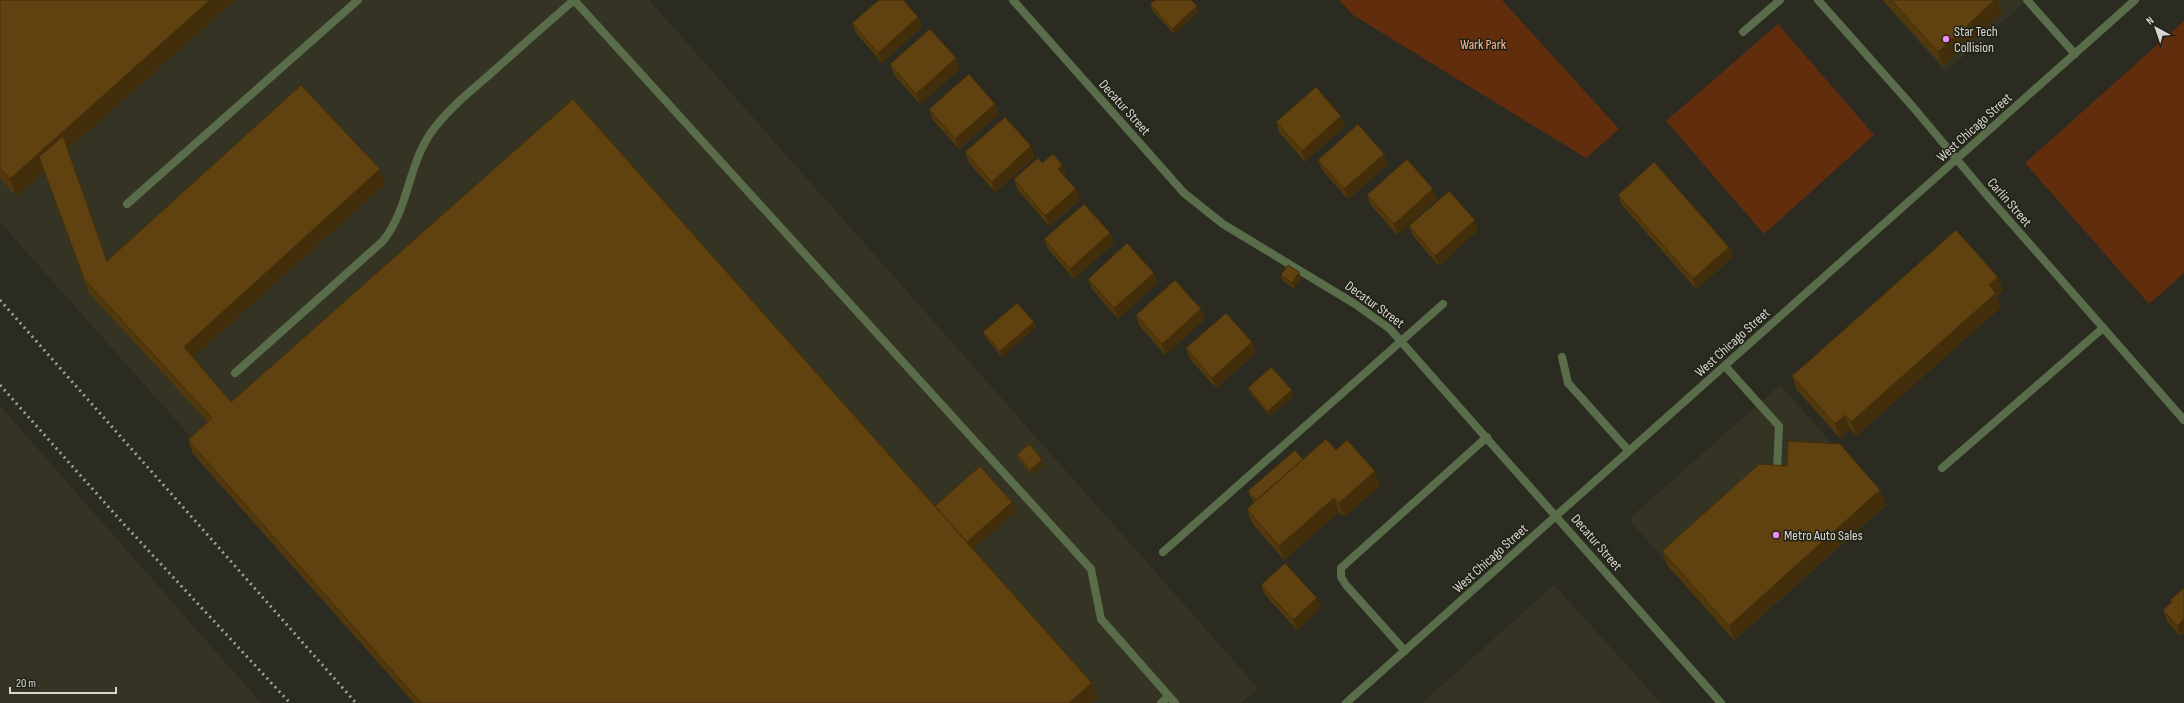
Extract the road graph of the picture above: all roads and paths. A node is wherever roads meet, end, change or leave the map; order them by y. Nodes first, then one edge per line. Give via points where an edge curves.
1 (358, 0) edge
2 (574, 0) edge
3 (1013, 0) edge
4 (1780, 0) edge
5 (1818, 0) edge
6 (2027, 0) edge
7 (2135, 0) edge
8 (1743, 32) dead end
9 (2075, 54) junction
10 (1957, 159) junction
11 (127, 204) dead end
12 (1443, 304) dead end
13 (2103, 328) junction
14 (1402, 341) junction
15 (1562, 357) dead end
16 (1725, 366) junction
17 (235, 373) dead end
18 (2184, 420) edge
19 (1487, 438) junction
20 (1630, 451) junction
21 (1942, 468) dead end
22 (1777, 470) edge
23 (1556, 516) junction
24 (1163, 552) dead end
25 (1404, 651) junction
26 (1169, 696) junction
27 (1162, 703) edge
28 (1175, 703) edge
29 (1346, 703) edge
30 (1721, 703) edge

1 - 11 street
2 - 17 street via 453,107 430,133 419,152 402,211 383,242
2 - 26 street via 1091,569 1100,619
3 - 14 street, Decatur Street via 1184,193 1223,224 1356,304
4 - 8 street
5 - 10 street, Carlin Street
6 - 9 street
7 - 9 street, West Chicago Street
9 - 10 street, West Chicago Street
10 - 13 street, Carlin Street
10 - 16 street, West Chicago Street
12 - 14 street
13 - 18 street, Carlin Street
13 - 21 street
14 - 19 street, Decatur Street
14 - 24 street
15 - 20 street via 1568,383
16 - 20 street, West Chicago Street
16 - 22 street via 1778,426
19 - 23 street, Decatur Street
19 - 25 street via 1342,568 1341,577 1346,585
20 - 23 street, West Chicago Street
23 - 25 street, West Chicago Street
23 - 30 street, Decatur Street
25 - 29 street, West Chicago Street
26 - 27 street
26 - 28 street

